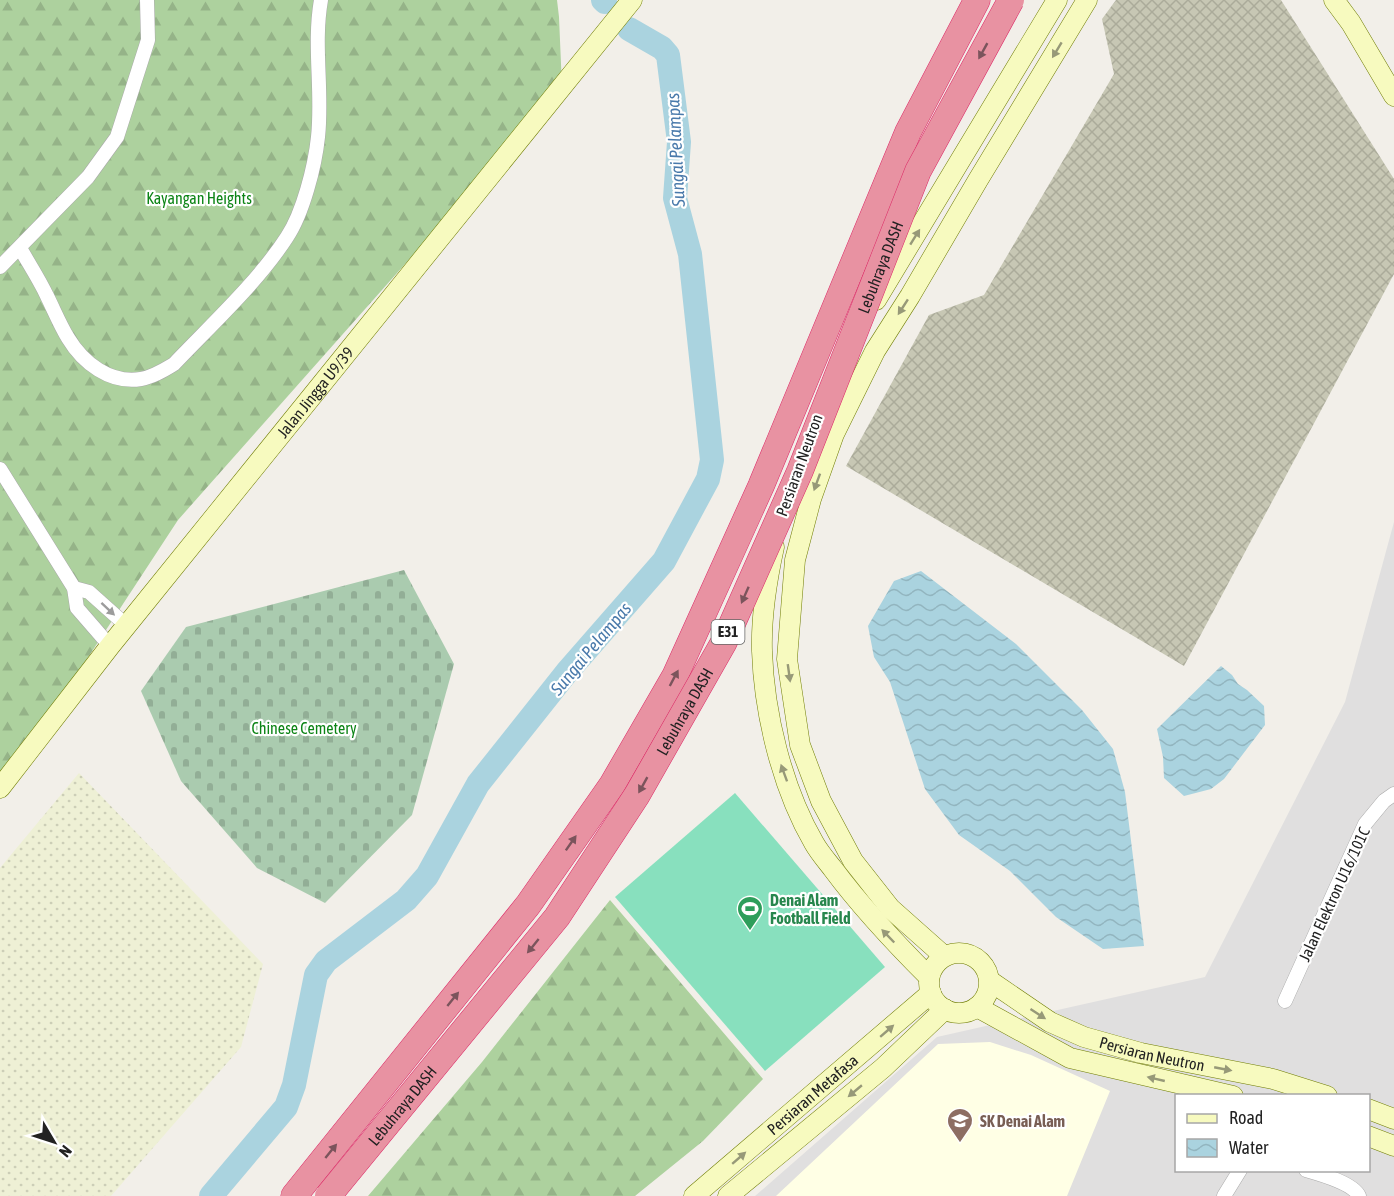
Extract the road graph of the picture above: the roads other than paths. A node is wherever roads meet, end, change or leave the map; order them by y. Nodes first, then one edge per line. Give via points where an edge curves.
1 (147, 0) edge
2 (321, 0) edge
3 (632, 0) edge
4 (977, 0) edge
5 (1011, 0) edge
6 (1057, 0) edge
7 (1087, 0) edge
8 (1334, 0) edge
9 (1394, 96) edge
10 (20, 248) junction
11 (0, 267) edge
12 (0, 469) edge
13 (74, 588) junction
14 (127, 626) junction
15 (111, 646) junction
16 (0, 788) edge
17 (1394, 794) edge
18 (944, 956) junction
19 (990, 981) junction
20 (930, 985) junction
21 (1285, 1001) dead end
22 (977, 1007) junction
23 (945, 1010) junction
24 (1229, 1094) edge
25 (1325, 1094) edge
26 (1370, 1110) edge
27 (1394, 1119) edge
28 (1370, 1137) edge
29 (1394, 1146) edge
30 (1239, 1172) edge
31 (1311, 1172) edge
32 (294, 1196) edge
33 (328, 1196) edge
34 (694, 1196) edge
35 (728, 1196) edge
36 (1224, 1196) edge
37 (1359, 1196) edge

1 - 10 street via 148,40 117,137 88,177
2 - 10 street via 318,136 313,170 298,214 273,258 174,364 140,379 109,377 97,370 67,337
3 - 14 street, Jalan Jingga U9/39
32 -> 4 highway, Lebuhraya DASH / E31 via 528,905 612,784 675,676 761,486 908,132
5 -> 33 highway, Lebuhraya DASH / E31, bridge via 918,171 800,471 724,642 643,785 557,917
20 -> 6 street, Persiaran Neutron via 848,889 814,843 795,804 779,759 764,687 762,648 768,575 782,501 814,417 854,337
7 -> 18 street, Persiaran Neutron via 875,351 834,434 795,560 787,659 800,745 821,801 853,861 890,908
8 - 9 street
10 - 11 street
12 - 13 street
13 -> 14 street via 89,591
13 - 15 street via 77,608
14 - 15 street, Jalan Jingga U9/39
15 - 16 street, Jalan Jingga U9/39
17 - 21 street, Jalan Elektron U16/101C via 1365,824
18 - 19 street via 974,956 982,962
18 - 20 street via 932,969
19 - 22 street via 989,991
19 -> 25 street, Persiaran Neutron via 1050,1022 1084,1037
20 - 23 street
34 -> 20 street, Persiaran Metafasa
22 - 23 street via 961,1013
24 -> 22 street, Persiaran Neutron via 1070,1058
23 -> 35 street, Persiaran Metafasa via 883,1068
26 - 27 street
28 - 29 street
30 - 36 street
31 - 37 street via 1349,1186

